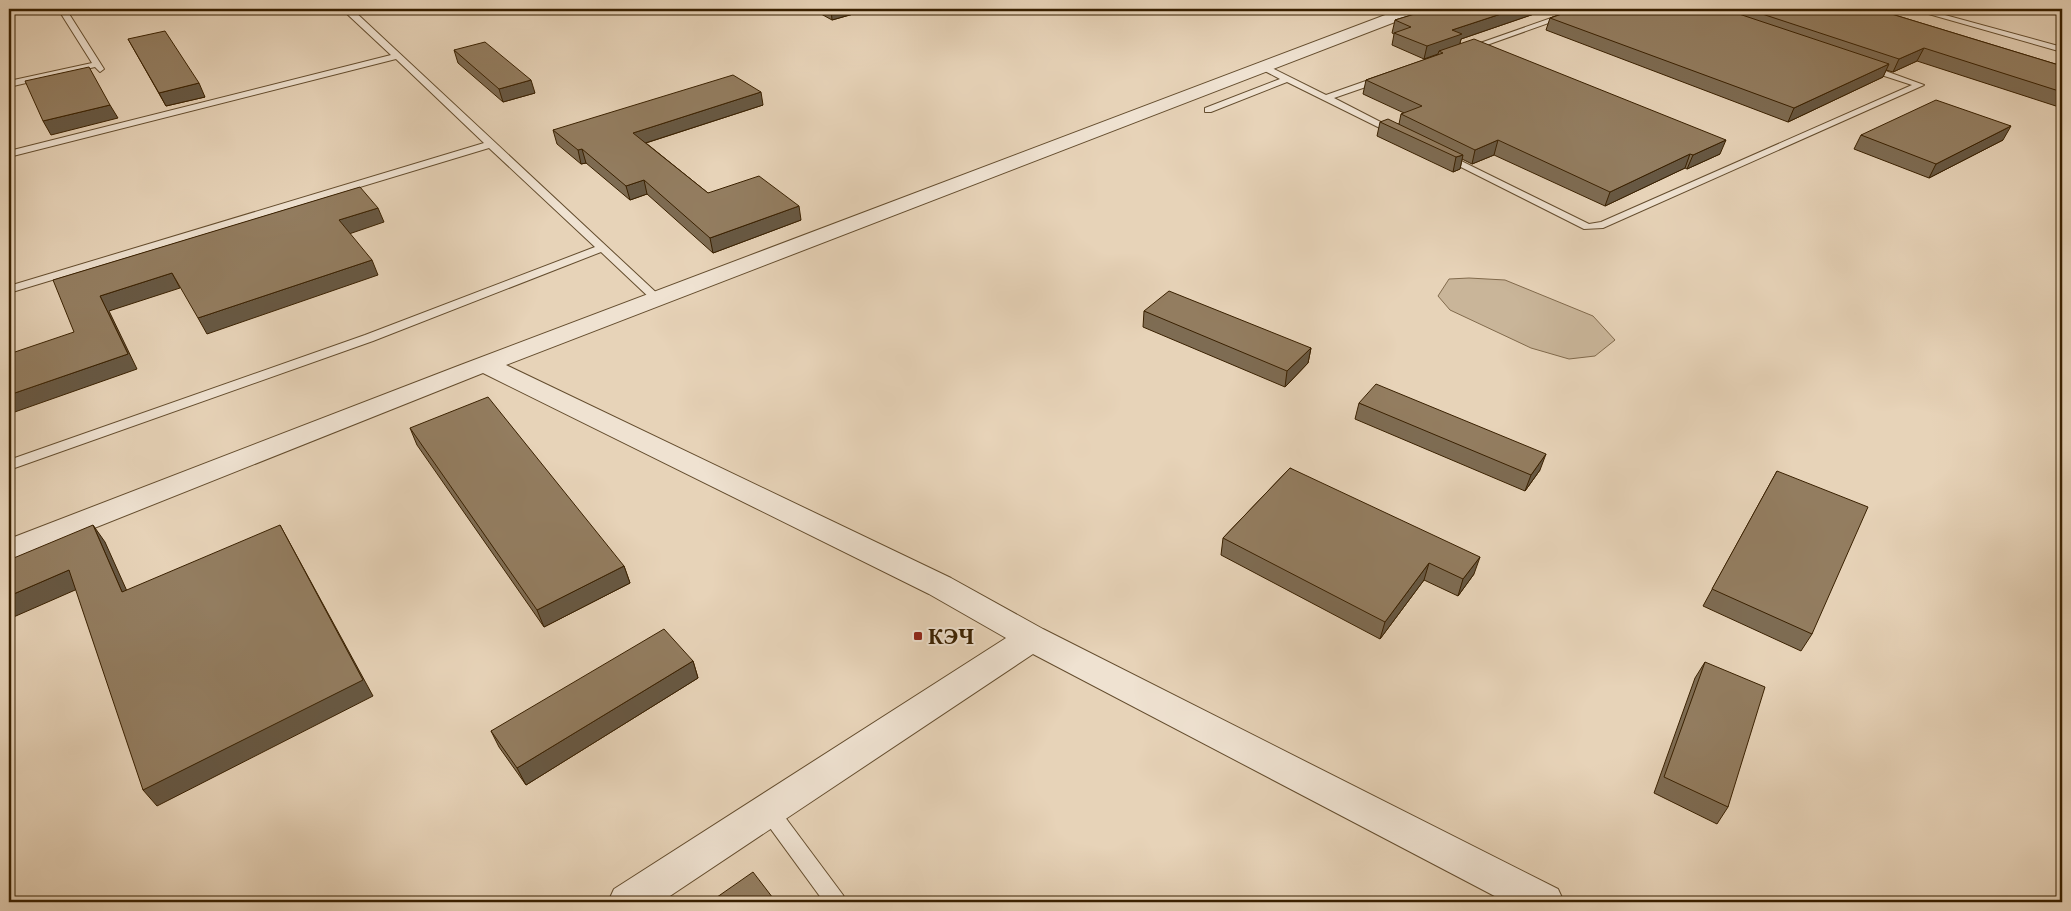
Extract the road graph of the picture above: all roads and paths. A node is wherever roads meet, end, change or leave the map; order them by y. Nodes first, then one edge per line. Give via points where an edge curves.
1 (62, 9) edge
2 (1415, 9) edge
3 (1584, 9) edge
4 (1915, 9) edge
5 (350, 11) dead end
6 (2062, 50) edge
7 (1454, 53) edge
8 (398, 56) junction
9 (1264, 66) junction
10 (1863, 66) edge
11 (1390, 76) edge
12 (1288, 79) junction
13 (9, 84) edge
14 (1325, 98) junction
15 (1208, 110) dead end
16 (1404, 136) edge
17 (491, 144) junction
18 (1430, 149) edge
19 (9, 154) edge
20 (602, 248) junction
21 (9, 290) edge
22 (657, 299) junction
23 (486, 365) junction
24 (9, 465) edge
25 (9, 552) edge
26 (1032, 638) junction
27 (769, 811) junction
28 (628, 902) edge
29 (836, 902) edge
30 (1544, 902) edge

1 - 13 lane via 99,67
2 - 9 street
3 - 7 lane
4 - 6 lane
5 - 8 lane
8 - 17 lane
8 - 19 lane
9 - 12 lane
9 - 22 street
10 - 18 lane via 1920,85 1603,225 1588,227
11 - 14 lane
12 - 14 lane
12 - 15 lane
14 - 16 lane
17 - 20 lane
17 - 21 lane
20 - 22 lane
20 - 24 lane via 369,338
22 - 23 street
23 - 25 street
23 - 26 street via 940,586
26 - 27 street
26 - 30 street
27 - 28 street
27 - 29 lane

